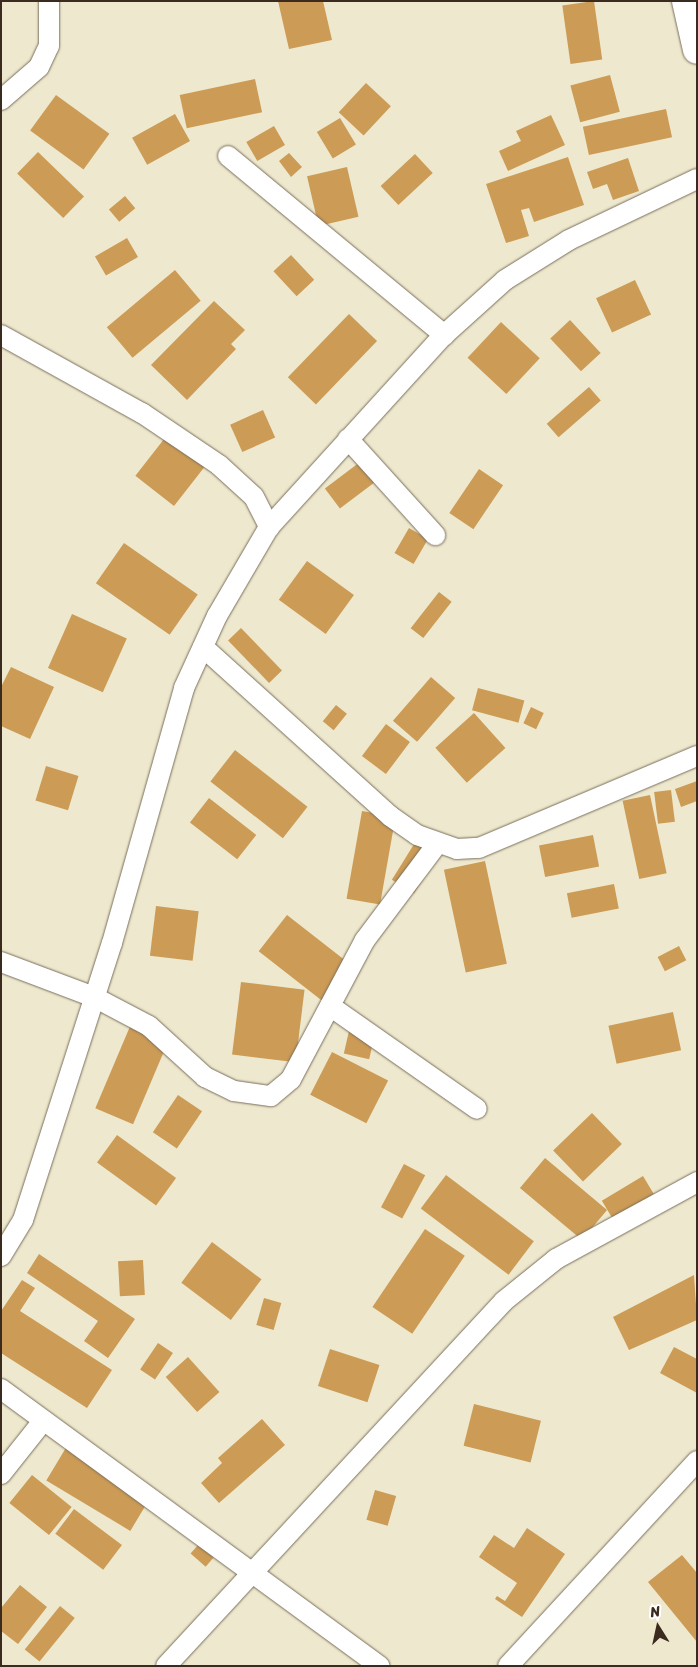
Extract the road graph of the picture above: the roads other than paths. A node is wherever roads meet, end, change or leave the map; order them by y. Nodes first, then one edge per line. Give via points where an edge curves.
1 (49, 1) edge
2 (686, 1) edge
3 (697, 50) edge
4 (1, 100) edge
5 (228, 156) dead end
6 (697, 179) edge
7 (1, 335) edge
8 (444, 335) junction
9 (348, 440) junction
10 (269, 527) junction
11 (435, 535) dead end
12 (203, 647) junction
13 (697, 756) edge
14 (436, 844) junction
15 (1, 962) edge
16 (94, 997) junction
17 (330, 1006) junction
18 (477, 1109) dead end
19 (697, 1182) edge
20 (1, 1256) edge
21 (1, 1389) edge
22 (43, 1421) junction
23 (697, 1461) edge
24 (1, 1474) edge
25 (248, 1573) junction
26 (166, 1666) edge
27 (380, 1666) edge
28 (508, 1666) edge

1 - 4 street via 49,46 39,67
2 - 3 highway
5 - 8 street
6 - 8 street via 569,240 505,280
7 - 10 street via 142,413 219,465 254,497
8 - 9 street
9 - 10 street
9 - 11 street
10 - 12 street
12 - 14 street via 390,816
12 - 16 street via 184,688
13 - 14 street via 478,848
14 - 17 street via 365,940
15 - 16 street
16 - 17 street via 163,1033 205,1077 259,1097 282,1090 291,1079
16 - 20 street via 23,1220
17 - 18 street
19 - 25 street via 556,1259 504,1301 281,1545
21 - 22 street
22 - 24 street
22 - 25 street
23 - 28 street
25 - 26 street
25 - 27 street

